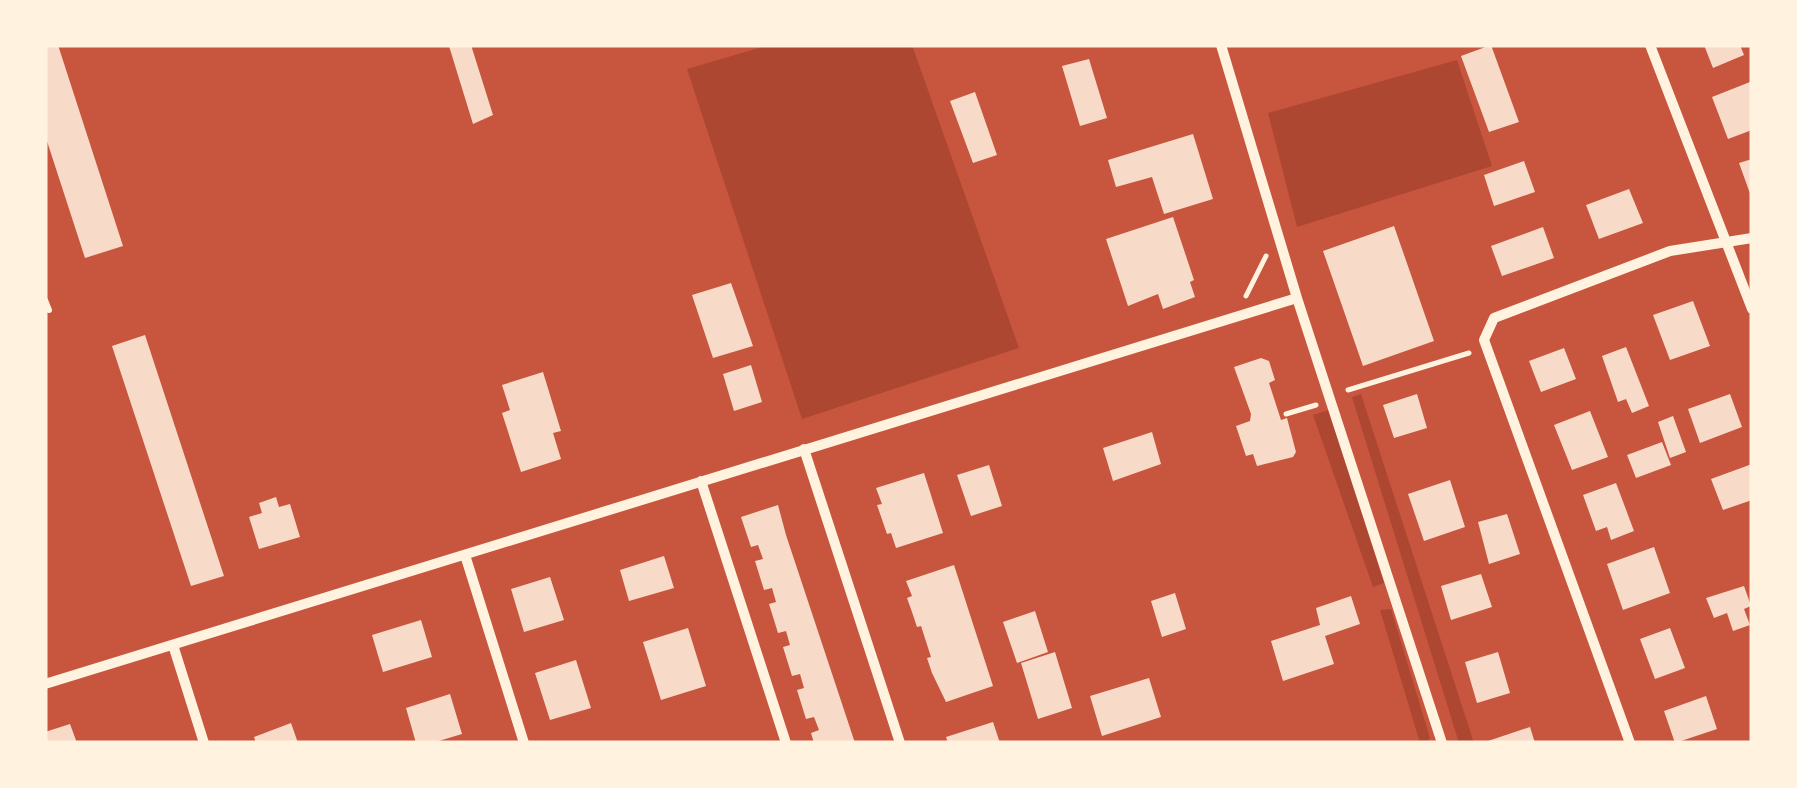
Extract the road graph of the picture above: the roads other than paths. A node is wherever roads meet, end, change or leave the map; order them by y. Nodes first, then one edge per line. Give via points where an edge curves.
1 (1221, 45) edge
2 (1650, 45) edge
3 (1752, 238) edge
4 (1728, 242) junction
5 (1298, 298) junction
6 (45, 300) edge
7 (1752, 309) edge
8 (48, 310) dead end
9 (804, 449) junction
10 (700, 481) junction
11 (465, 555) junction
12 (173, 645) junction
13 (45, 684) edge
14 (204, 743) edge
15 (524, 743) edge
16 (786, 743) edge
17 (900, 743) edge
18 (1442, 743) edge
19 (1630, 743) edge

1 - 5 street
2 - 4 street
3 - 4 street
4 - 7 street
4 - 19 street via 1670,251 1494,318 1484,340
5 - 9 street
5 - 18 street
6 - 8 lane
9 - 10 street
9 - 17 street
10 - 11 street
10 - 16 street
11 - 12 street
11 - 15 street
12 - 13 street
12 - 14 street

